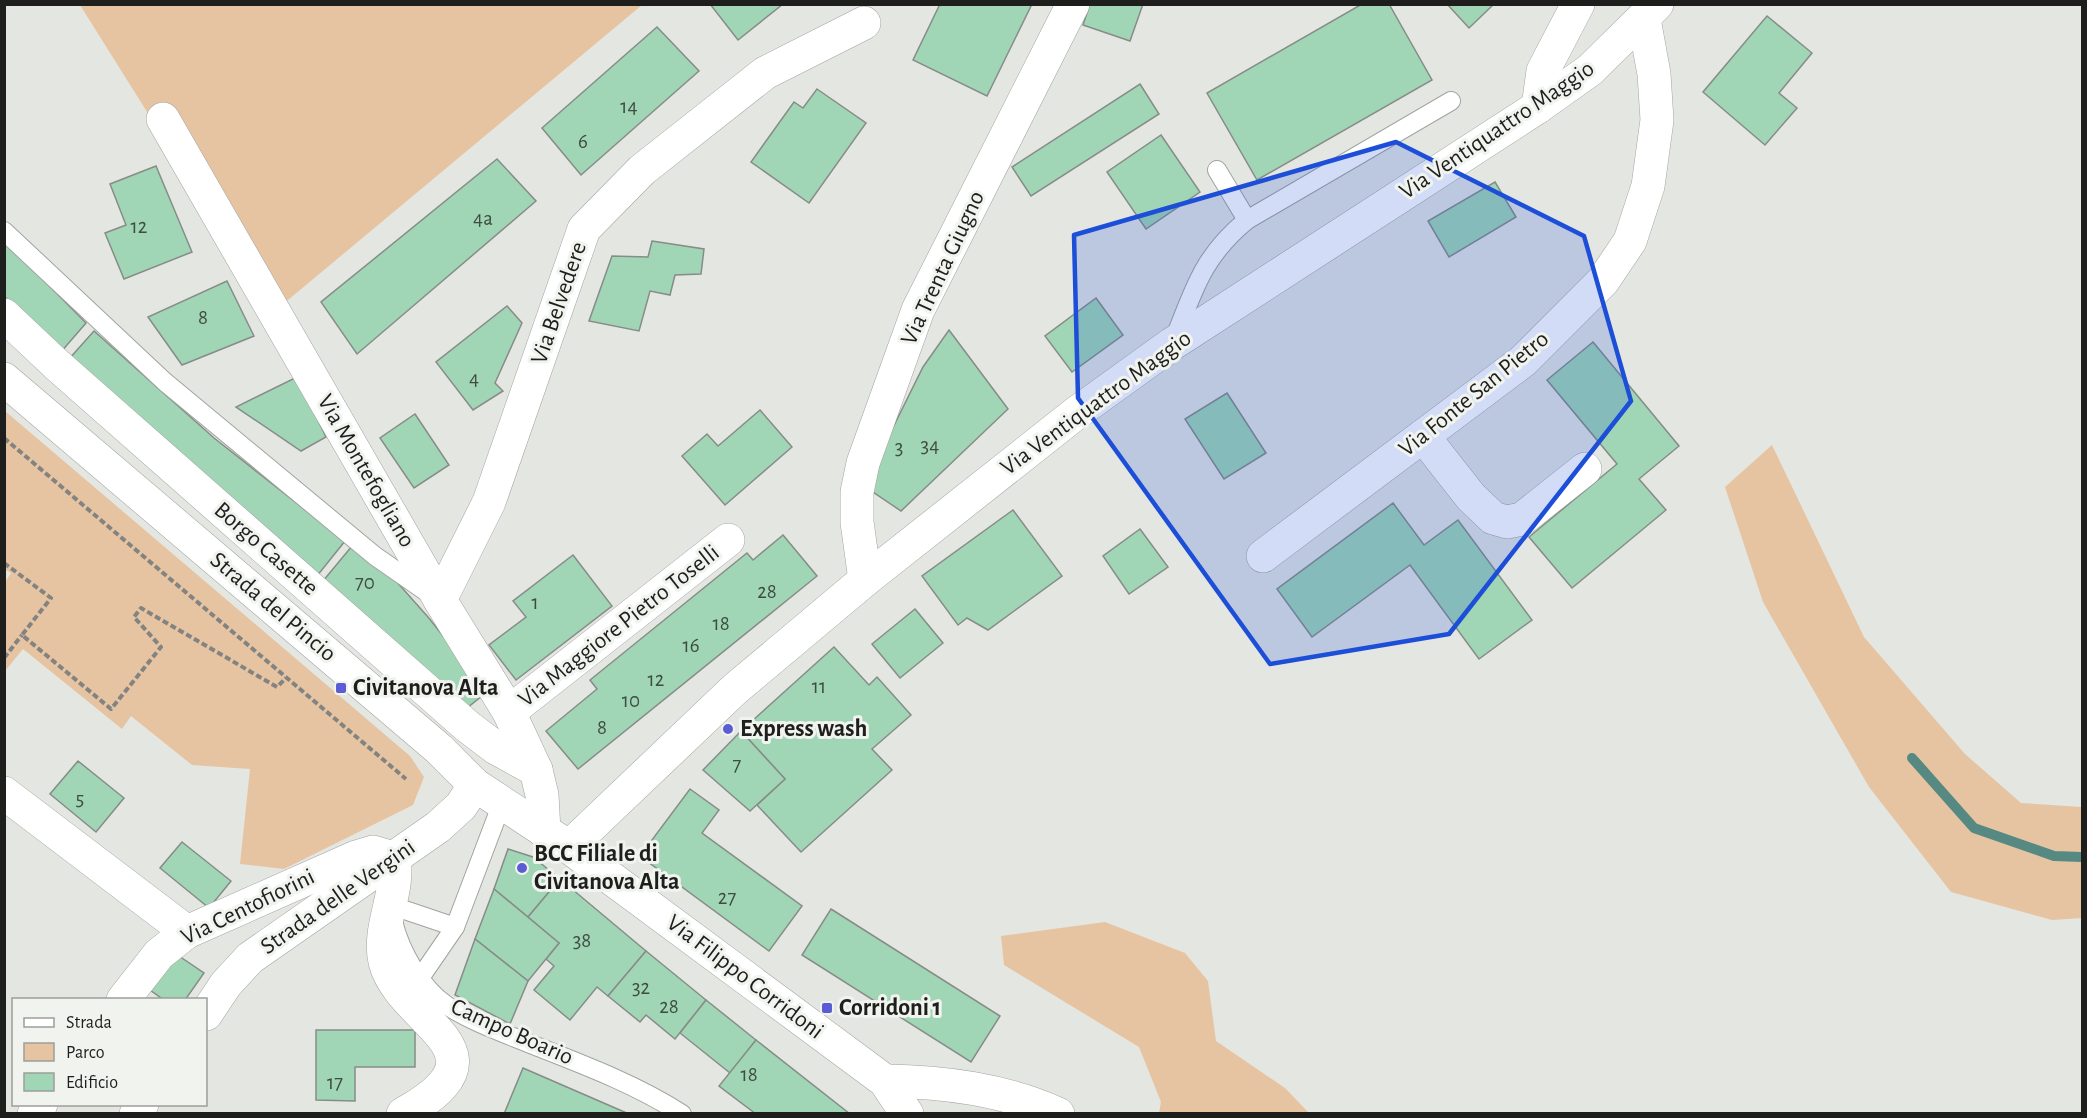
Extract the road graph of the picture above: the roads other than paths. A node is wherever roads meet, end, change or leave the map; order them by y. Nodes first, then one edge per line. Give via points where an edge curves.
1 (1073, 4) edge
2 (1578, 4) edge
3 (1651, 12) edge
4 (864, 23) dead end
5 (1451, 101) dead end
6 (1538, 107) junction
7 (163, 119) dead end
8 (1217, 170) dead end
9 (1246, 220) junction
10 (4, 231) edge
11 (4, 315) edge
12 (1172, 344) junction
13 (4, 379) edge
14 (1423, 436) junction
15 (1585, 469) dead end
16 (728, 540) dead end
17 (1263, 556) dead end
18 (865, 580) junction
19 (440, 600) junction
20 (509, 712) junction
21 (536, 770) junction
22 (475, 785) junction
23 (4, 793) edge
24 (502, 803) junction
25 (557, 839) junction
26 (394, 858) junction
27 (390, 905) junction
28 (455, 927) junction
29 (188, 932) junction
30 (420, 978) junction
31 (124, 998) edge
32 (207, 1012) edge
33 (885, 1081) junction
34 (416, 1111) edge
35 (682, 1113) edge
36 (907, 1113) edge
37 (1058, 1113) edge

1 - 18 street, Via Trenta Giugno via 918,310 856,492
2 - 6 street via 1543,70
3 - 6 street, Via Ventiquattro Maggio via 1590,70
3 - 14 street, Via Fonte San Pietro via 1657,120 1648,186 1630,241 1603,281 1523,361
4 - 19 street, Via Belvedere via 765,73 642,170 584,229 489,502
5 - 9 lane
6 - 12 street, Via Ventiquattro Maggio
7 - 19 street, Via Montefogliano
8 - 9 lane
9 - 12 lane via 1225,238 1203,267
10 - 19 lane via 165,382 375,556
11 - 21 street, Borgo Casette via 467,726
12 - 18 street, Via Ventiquattro Maggio via 1075,414
13 - 22 street, Strada del Pincio via 439,749
14 - 15 street via 1471,497 1493,518 1507,522 1522,519
14 - 17 street, Via Fonte San Pietro
16 - 20 street, Via Maggiore Pietro Toselli
18 - 25 street, Via Ventiquattro Maggio
19 - 20 street, Via Montefogliano
20 - 21 street, Via Montefogliano
21 - 25 street, Via Montefogliano
22 - 24 street, Strada del Pincio
22 - 26 street, Strada delle Vergini via 461,806 438,827
23 - 29 street
24 - 25 street, Strada del Pincio
24 - 28 lane
25 - 33 street, Via Filippo Corridoni
26 - 27 street
26 - 29 street, Via Centofiorini via 372,852 356,857
26 - 32 street, Strada delle Vergini via 250,958
27 - 28 lane
27 - 30 lane, Campo Boario via 400,942
27 - 34 street via 384,932 390,979 441,1032 452,1054 448,1076
28 - 30 lane
29 - 31 street, Via Centofiorini via 159,954
30 - 35 lane, Campo Boario via 444,1004 497,1031 617,1078
33 - 36 street, Via Filippo Corridoni
33 - 37 street via 957,1085

